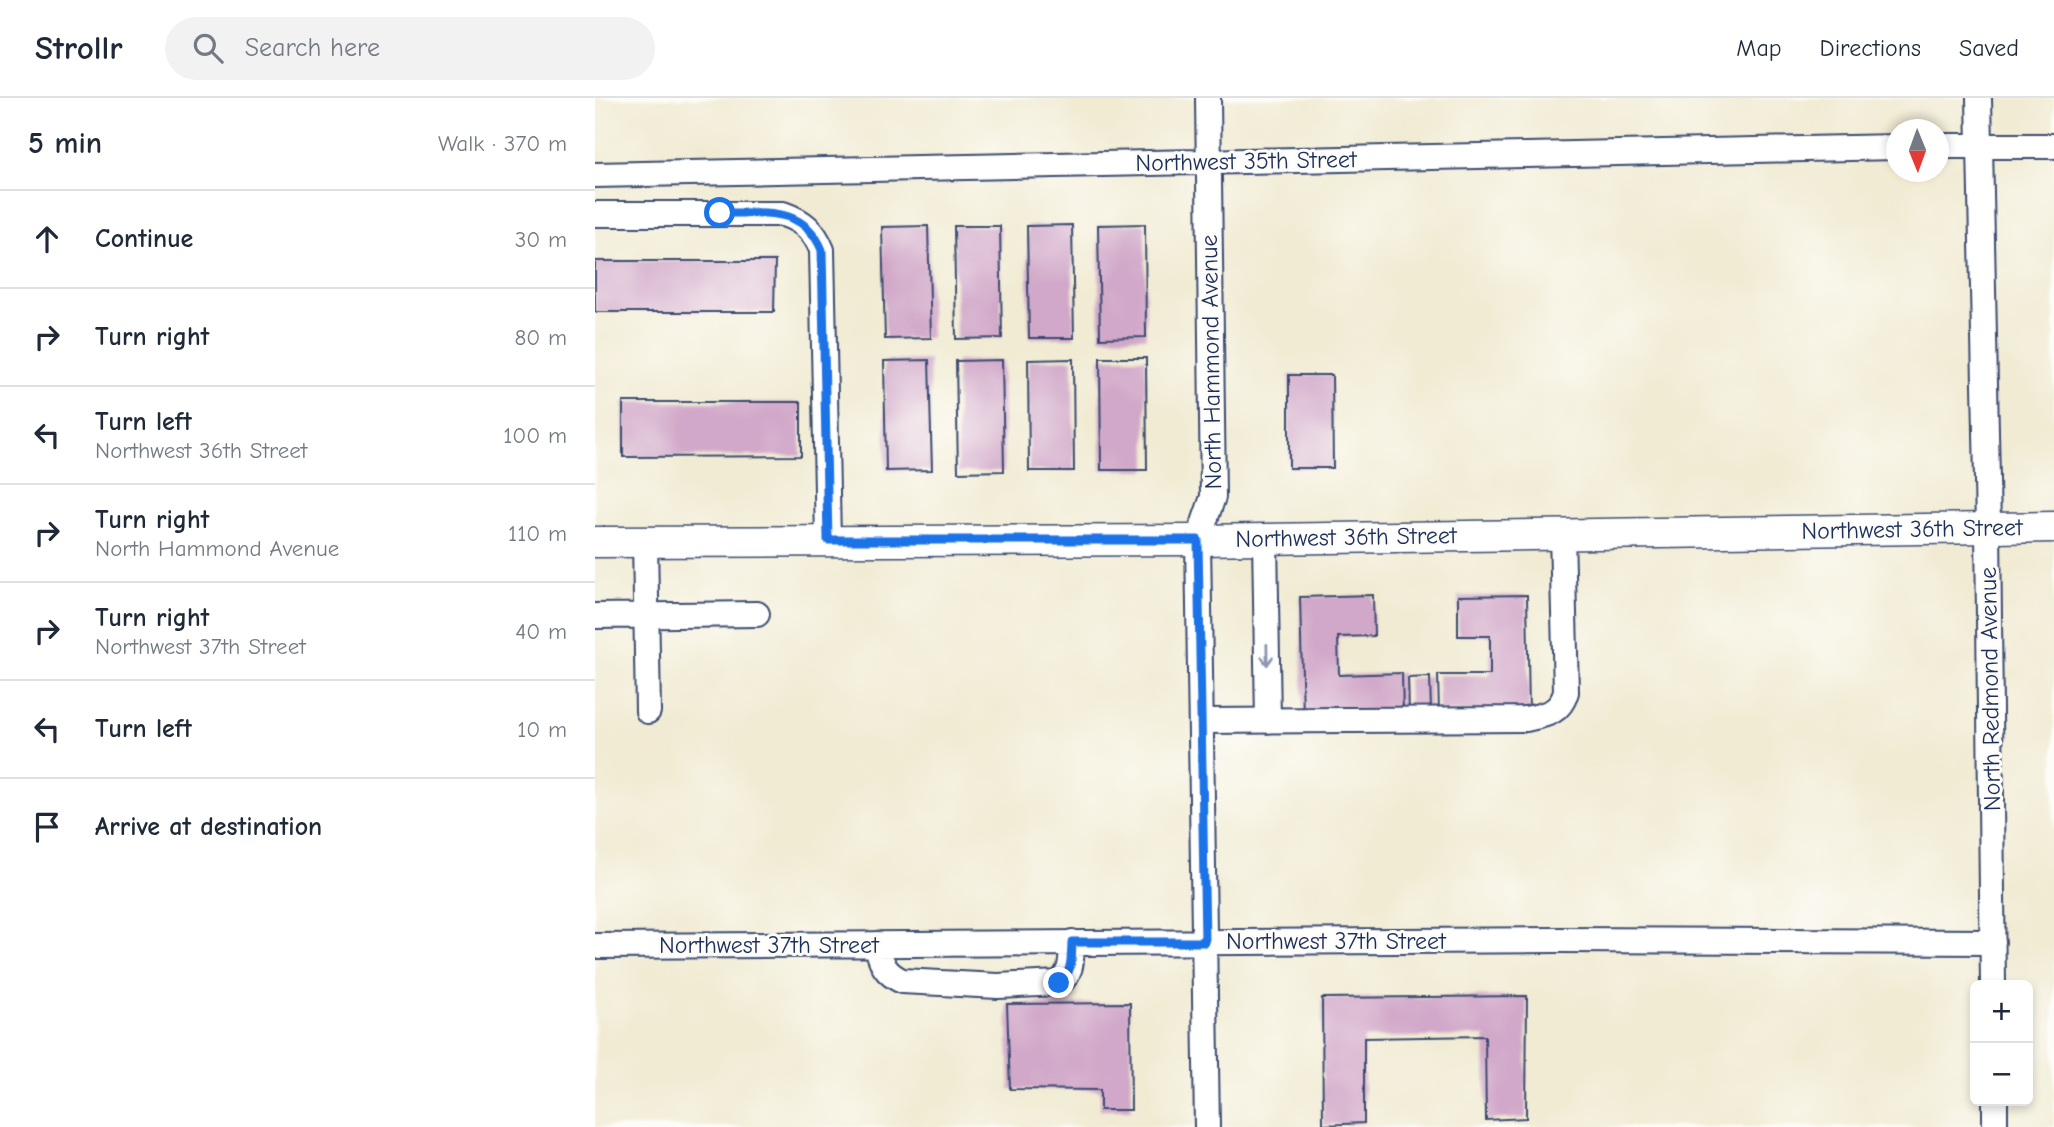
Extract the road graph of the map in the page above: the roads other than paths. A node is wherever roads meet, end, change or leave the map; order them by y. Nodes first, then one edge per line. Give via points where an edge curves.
1 (1208, 98) edge
2 (1979, 98) edge
3 (1980, 145) junction
4 (1949, 146) edge
5 (2054, 146) edge
6 (1886, 147) edge
7 (1209, 162) junction
8 (595, 175) edge
9 (595, 214) edge
10 (1987, 527) junction
11 (2054, 527) edge
12 (1562, 534) junction
13 (1265, 539) junction
14 (828, 540) junction
15 (1198, 540) junction
16 (645, 541) junction
17 (595, 542) edge
18 (757, 614) dead end
19 (595, 616) edge
20 (646, 616) junction
21 (647, 711) dead end
22 (1201, 721) junction
23 (1268, 721) junction
24 (1072, 942) junction
25 (1205, 942) junction
26 (1993, 942) junction
27 (876, 944) junction
28 (595, 946) edge
29 (1993, 980) edge
30 (1995, 1106) edge
31 (1207, 1127) edge
32 (1995, 1127) edge

1 - 7 street, North Hammond Avenue
2 - 3 street, North Redmond Avenue
3 - 4 street
3 - 5 street
3 - 10 street, North Redmond Avenue
6 - 7 street, Northwest 35th Street
7 - 8 street, Northwest 35th Street
7 - 15 street, North Hammond Avenue via 1213,497
9 - 14 street via 783,214 798,219 817,237 822,250
10 - 11 main road, Northwest 36th Street
10 - 12 main road, Northwest 36th Street
10 - 26 street, North Redmond Avenue
12 - 13 main road, Northwest 36th Street
12 - 23 street via 1566,692 1563,703 1548,715 1526,719
13 - 15 main road, Northwest 36th Street
13 -> 23 street
14 - 15 main road, Northwest 36th Street
14 - 16 main road, Northwest 36th Street
15 - 22 street, North Hammond Avenue
16 - 17 main road, Northwest 36th Street
16 - 20 street
18 - 20 street
19 - 20 street
20 - 21 street
22 - 23 street
22 - 25 street, North Hammond Avenue
24 - 25 street, Northwest 37th Street
24 - 27 street, Northwest 37th Street
24 - 27 street via 1071,968 1059,983 998,986 902,981 882,964
25 - 26 street, Northwest 37th Street
25 - 31 street, North Hammond Avenue
26 - 29 street, North Redmond Avenue
27 - 28 street, Northwest 37th Street
30 - 32 street

